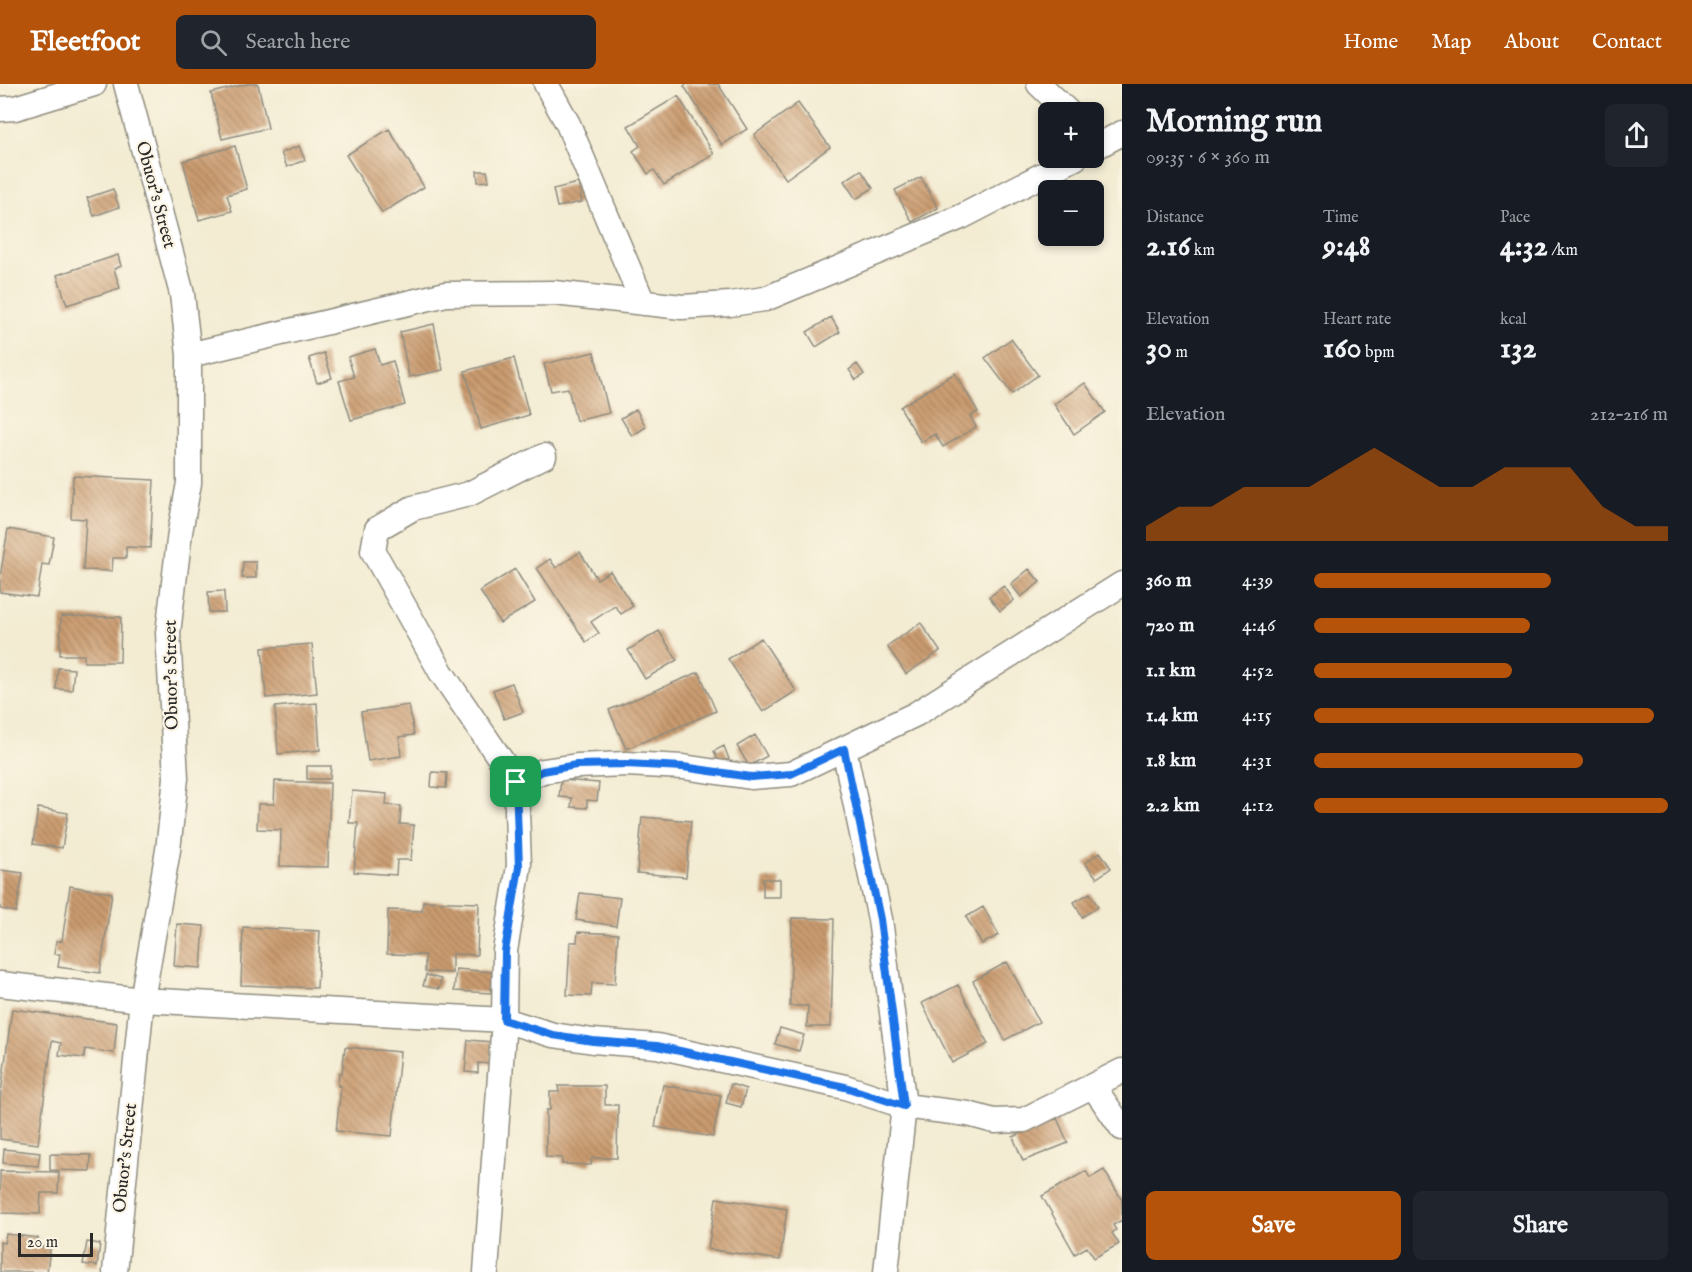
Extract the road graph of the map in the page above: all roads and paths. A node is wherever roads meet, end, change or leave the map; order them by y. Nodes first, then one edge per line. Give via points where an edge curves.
1 (94, 84) edge
2 (126, 84) edge
3 (546, 84) edge
4 (1039, 84) edge
5 (1058, 102) edge
6 (0, 109) edge
7 (1122, 133) edge
8 (1104, 140) edge
9 (1056, 168) edge
10 (643, 303) junction
11 (189, 356) junction
12 (544, 456) dead end
13 (1122, 584) edge
14 (844, 749) junction
15 (516, 782) junction
16 (0, 984) edge
17 (142, 1000) junction
18 (504, 1020) junction
19 (1122, 1071) edge
20 (1093, 1086) junction
21 (904, 1106) junction
22 (1122, 1128) edge
23 (115, 1272) edge
24 (486, 1272) edge
25 (886, 1272) edge

1 - 6 street
2 - 11 street, Obuor’s Street via 182,294
3 - 10 street via 568,124
4 - 5 street
7 - 8 street
9 - 10 street via 961,217 765,299 682,308
10 - 11 street via 554,293 446,294
11 - 17 street, Obuor’s Street via 189,483 168,633 176,778
12 - 15 street via 469,494 413,508 377,529 373,551 441,672
13 - 14 street via 916,714
14 - 15 street via 791,774 751,777 683,767 576,765 543,771
14 - 21 street via 880,919
15 - 18 street via 519,867 505,951
16 - 17 street
17 - 18 street
17 - 23 street, Obuor’s Street
18 - 21 street via 553,1035 690,1053 845,1087
18 - 24 street
19 - 20 street
20 - 21 street via 1024,1120 994,1121
20 - 22 street
21 - 25 street

